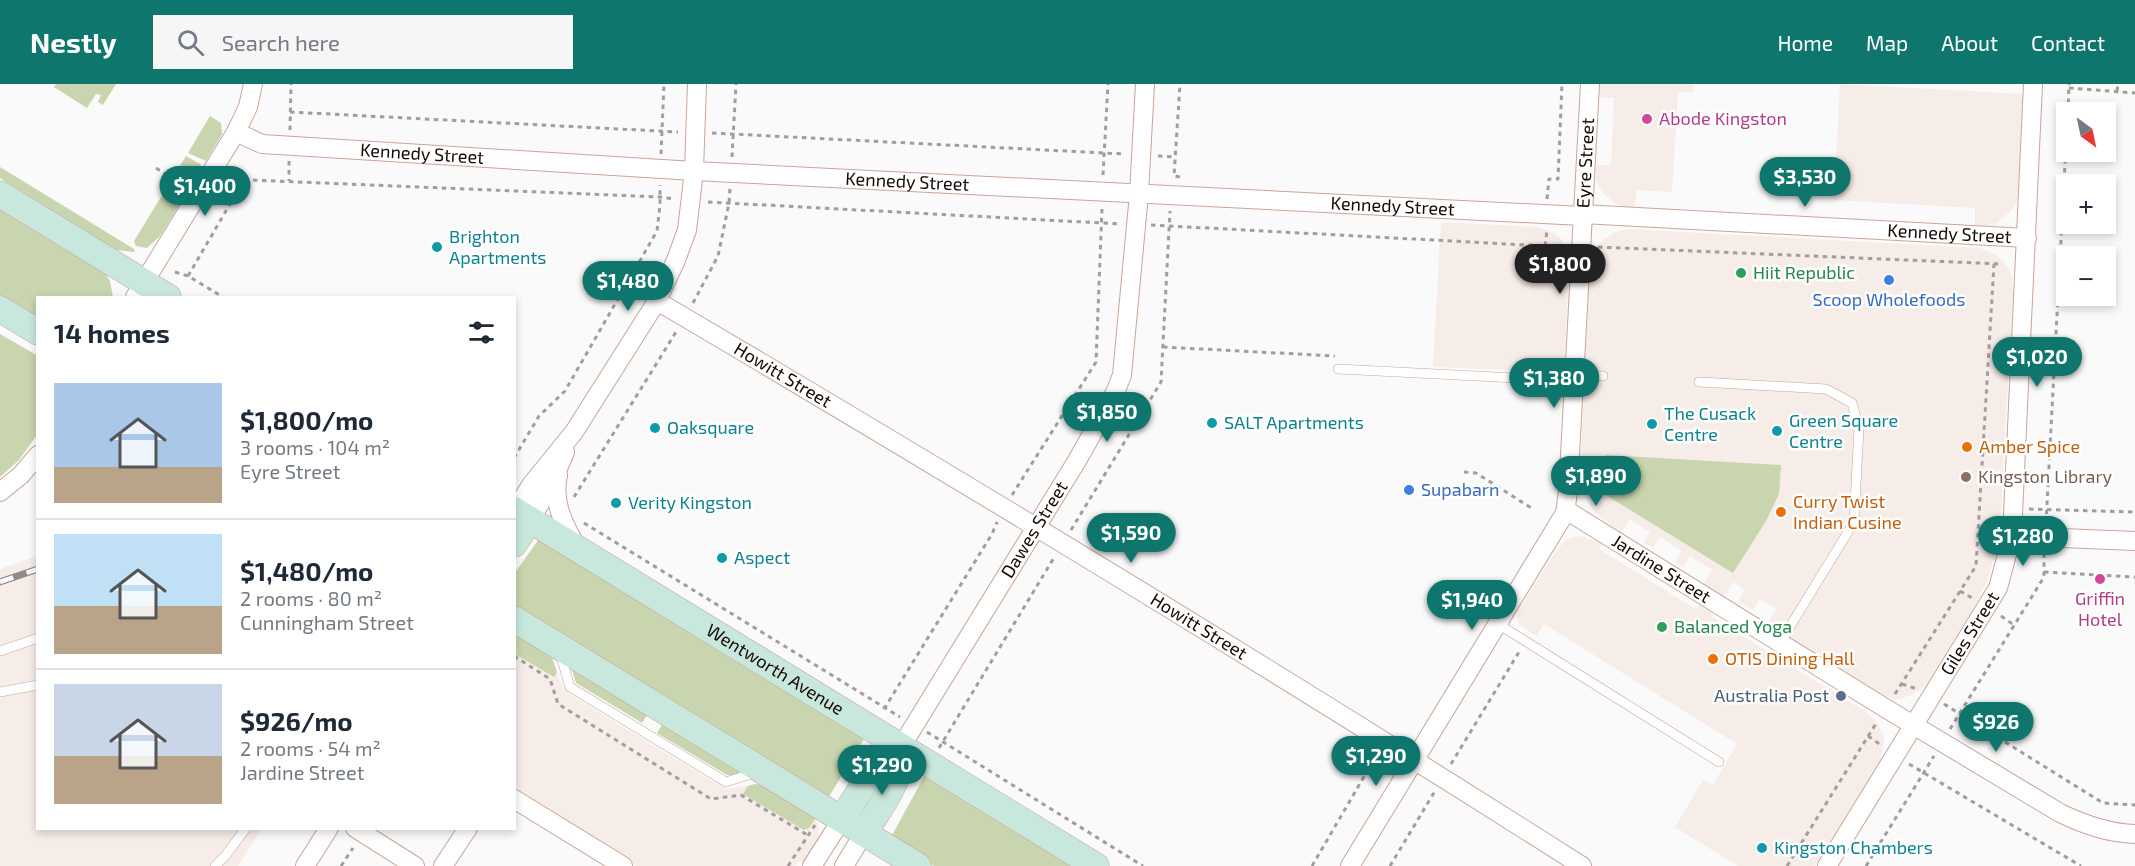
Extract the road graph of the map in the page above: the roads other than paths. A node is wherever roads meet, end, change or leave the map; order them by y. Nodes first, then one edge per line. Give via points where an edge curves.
1 (253, 84) edge
2 (697, 84) edge
3 (1145, 84) edge
4 (1590, 84) edge
5 (2033, 84) edge
6 (236, 132) junction
7 (694, 171) junction
8 (0, 194) edge
9 (1139, 195) junction
10 (1582, 215) junction
11 (2026, 238) junction
12 (140, 290) edge
13 (164, 296) edge
14 (657, 301) junction
15 (0, 309) edge
16 (36, 331) edge
17 (1338, 369) dead end
18 (1603, 376) dead end
19 (1574, 378) junction
20 (1700, 382) dead end
21 (574, 432) junction
22 (36, 457) edge
23 (561, 462) junction
24 (543, 471) junction
25 (516, 480) edge
26 (0, 492) edge
27 (1566, 510) junction
28 (518, 513) edge
29 (1036, 527) junction
30 (516, 528) edge
31 (2012, 536) junction
32 (2135, 541) edge
33 (577, 548) junction
34 (516, 620) edge
35 (1498, 624) junction
36 (36, 639) edge
37 (1780, 643) junction
38 (0, 651) edge
39 (36, 685) edge
40 (0, 692) edge
41 (1914, 725) junction
42 (901, 747) junction
43 (1413, 760) junction
44 (1719, 762) dead end
45 (516, 800) edge
46 (842, 819) junction
47 (245, 830) edge
48 (328, 830) edge
49 (358, 830) edge
50 (467, 830) edge
51 (864, 833) junction
52 (2135, 834) edge
53 (215, 866) edge
54 (305, 866) edge
55 (415, 866) edge
56 (443, 866) edge
57 (623, 866) edge
58 (812, 866) edge
59 (844, 866) edge
60 (918, 866) edge
61 (1096, 866) edge
62 (1350, 866) edge
63 (1582, 866) edge
64 (1827, 866) edge

1 - 6 street
2 - 7 street
3 - 9 street, Dawes Street
4 - 10 street, Eyre Street
5 - 11 street, Giles Street
6 - 7 street, Kennedy Street via 262,144
6 - 12 street
7 - 9 street, Kennedy Street
7 - 14 street via 687,230
8 - 12 main road
9 - 10 street, Kennedy Street
9 - 29 street, Dawes Street via 1122,375 1078,459
10 - 11 street, Kennedy Street
10 - 19 street, Eyre Street
11 - 31 street, Giles Street
12 - 13 main road
14 - 21 street
14 - 29 street, Howitt Street
15 - 16 main road
17 - 19 lane
18 - 19 lane
19 - 27 street, Eyre Street
20 - 37 lane via 1826,389 1852,404 1859,428 1854,522
21 - 23 street
21 - 24 street
22 - 26 street
23 - 28 street via 550,488
23 - 33 street via 556,487 559,511
24 - 25 street
24 - 28 street
27 - 35 street, Eyre Street
27 - 37 street, Jardine Street
28 - 30 main road
28 - 33 main road, Wentworth Avenue
29 - 42 street, Dawes Street
29 - 43 street, Howitt Street
31 - 32 street
31 - 41 street, Giles Street via 1998,588
33 - 42 main road, Wentworth Avenue
34 - 46 main road
35 - 43 street, Eyre Street
35 - 44 lane
36 - 38 lane
37 - 41 street, Jardine Street
39 - 40 lane
41 - 52 street, Jardine Street via 2060,813 2106,831
41 - 64 street, Giles Street
42 - 46 main road via 878,762
42 - 51 main road via 898,777
42 - 61 main road, Wentworth Avenue
43 - 62 street, Eyre Street
43 - 63 street, Howitt Street
45 - 57 street
46 - 51 main road
46 - 58 street
47 - 53 lane
48 - 54 street
49 - 55 street
50 - 56 street
51 - 59 street
51 - 60 main road

